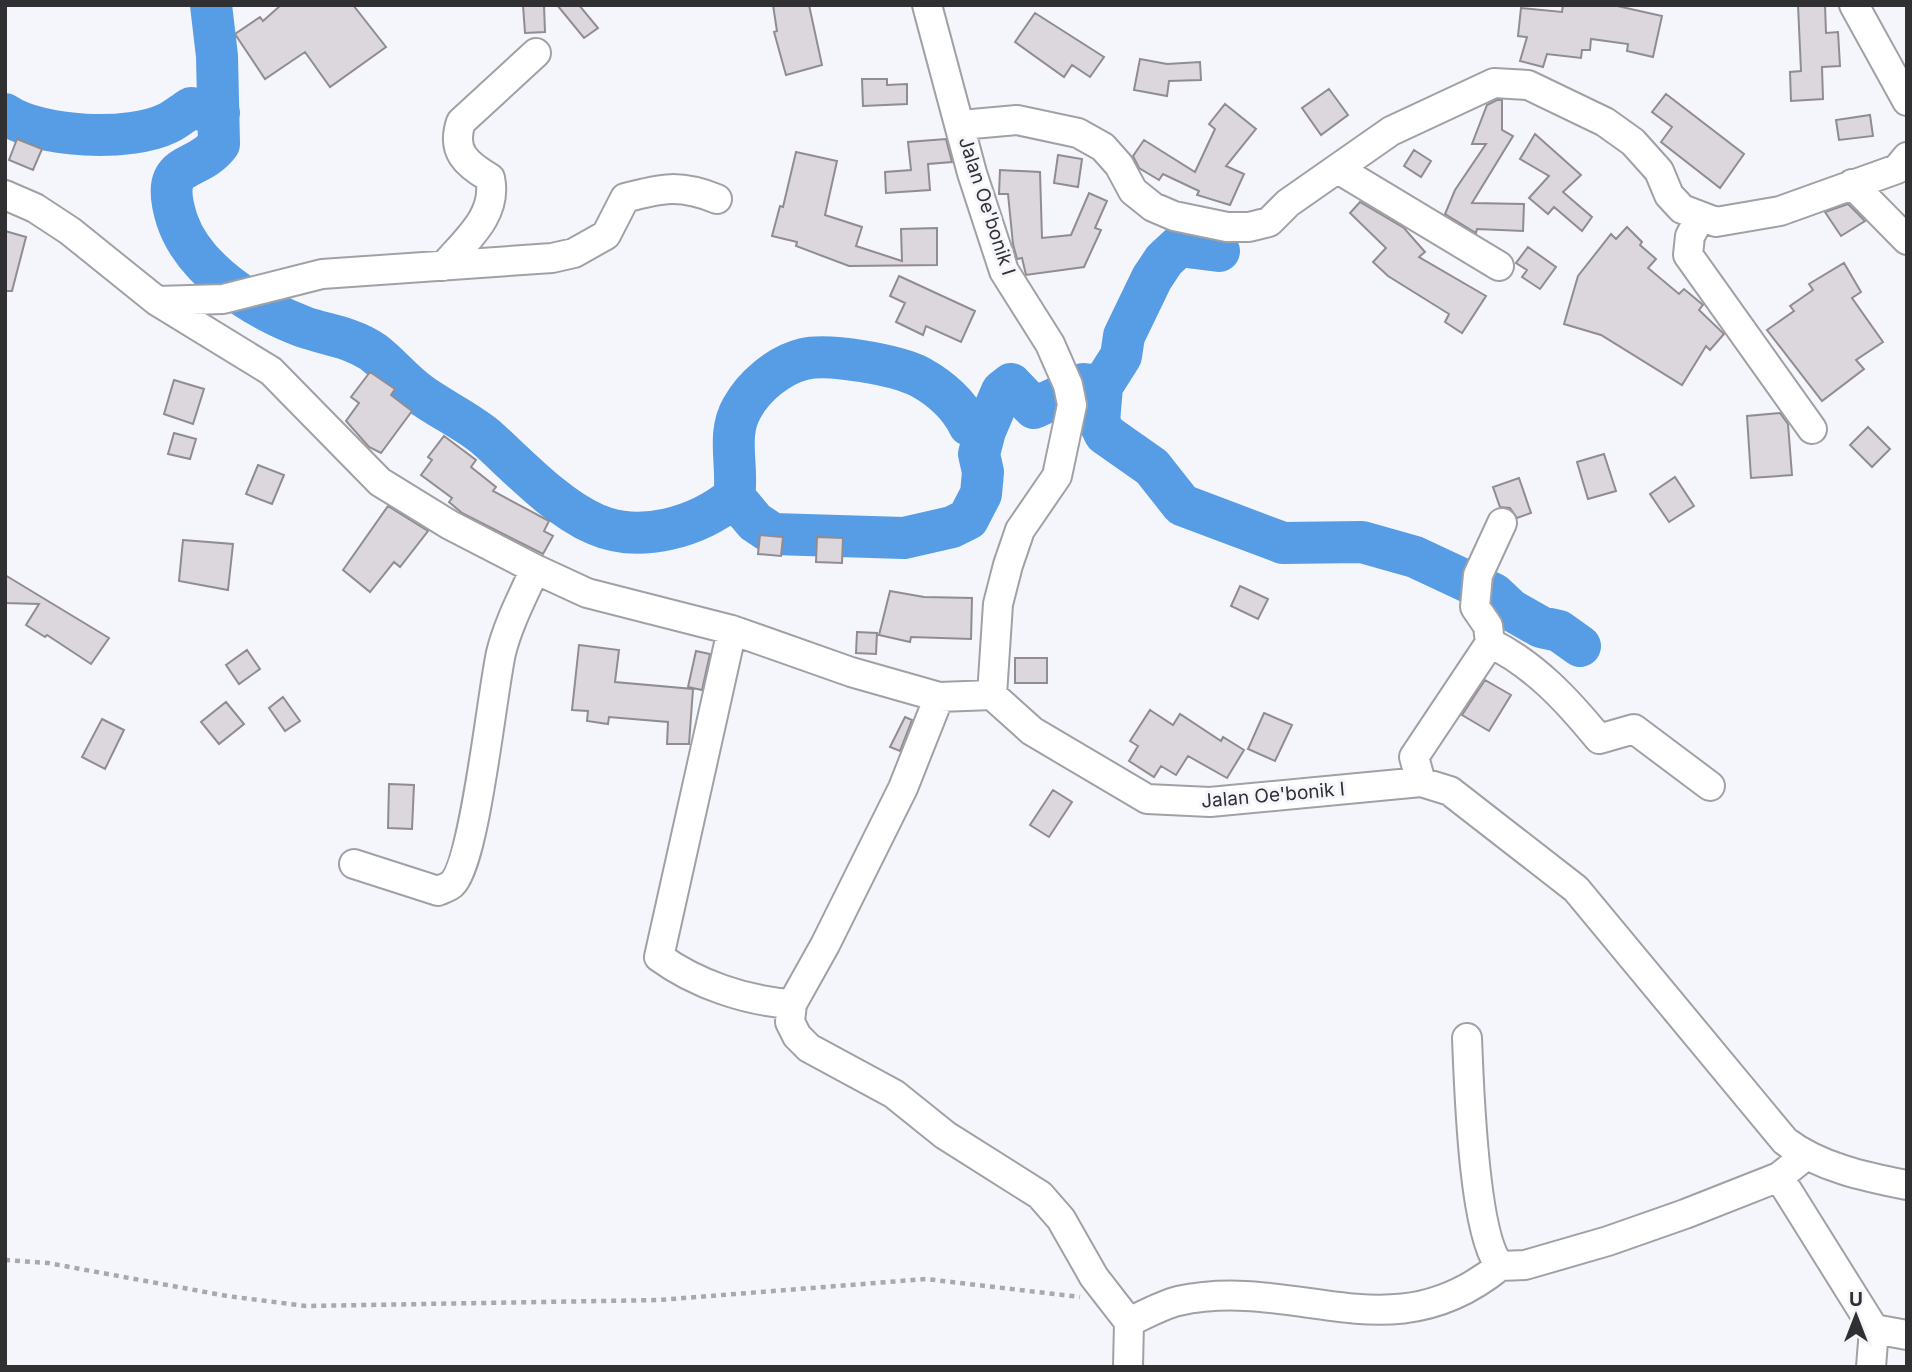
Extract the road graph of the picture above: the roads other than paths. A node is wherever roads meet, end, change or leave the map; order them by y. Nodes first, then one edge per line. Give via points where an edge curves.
1 (927, 5) edge
2 (1854, 5) edge
3 (536, 53) dead end
4 (1907, 101) edge
5 (961, 125) junction
6 (1907, 157) edge
7 (1338, 169) junction
8 (1852, 184) junction
9 (5, 195) edge
10 (717, 199) dead end
11 (1700, 218) junction
12 (1907, 240) edge
13 (444, 266) junction
14 (1499, 266) dead end
15 (157, 302) junction
16 (1812, 429) dead end
17 (1502, 523) dead end
18 (535, 569) junction
19 (732, 630) junction
20 (1490, 643) junction
21 (992, 695) junction
22 (939, 697) junction
23 (1421, 782) junction
24 (1710, 786) dead end
25 (354, 864) dead end
26 (792, 1004) junction
27 (1466, 1038) dead end
28 (1805, 1156) junction
29 (1779, 1177) junction
30 (1907, 1185) edge
31 (1500, 1266) junction
32 (1123, 1314) junction
33 (1874, 1329) junction
34 (1907, 1335) edge
35 (1128, 1367) edge
36 (1871, 1367) edge

1 - 5 street, Jalan Oe'bonik I
2 - 4 street
3 - 13 street via 461,122 456,137 460,151 472,167 490,178 493,193 481,222
5 - 7 street via 1017,120 1078,133 1103,147 1133,191 1153,207 1227,227 1269,222
5 - 21 street, Jalan Oe'bonik I via 1004,271 1050,344 1070,395 1057,477 1020,530 1008,565 998,604
6 - 8 street via 1897,169
7 - 11 street via 1391,131 1494,83 1528,85 1605,122 1633,142 1659,171 1668,195
7 - 14 street
8 - 11 street via 1780,211 1716,222
8 - 12 street
9 - 15 street via 35,208 70,232
10 - 13 street via 693,189 670,187 649,192 625,198 607,235 574,253 540,260
11 - 16 street via 1690,236 1688,255
13 - 15 street via 322,274 223,299
15 - 18 street via 271,371 380,482
17 - 20 street via 1478,575 1475,607 1488,626
18 - 19 street via 587,593
18 - 25 street via 501,653 480,792 453,883 438,891
19 - 22 street
19 - 26 street via 659,957 679,972 761,1002
20 - 23 street via 1415,757
20 - 24 street via 1516,655 1573,707 1599,738 1634,729
21 - 22 street
21 - 23 street, Jalan Oe'bonik I via 1032,731 1147,799 1210,803
22 - 26 street via 903,788
23 - 28 street, Jalan Oe'bonik I via 1450,791 1576,889 1785,1142
26 - 32 street via 790,1022 809,1048 894,1094 944,1135 1040,1195
27 - 31 street via 1476,1164 1487,1237
28 - 29 street
28 - 30 street, Jalan Oe'bonik I
29 - 31 street via 1608,1241 1525,1265
29 - 33 street
31 - 32 street via 1448,1300 1405,1310 1379,1312 1262,1297 1219,1297
32 - 35 street
33 - 34 street
33 - 36 street

